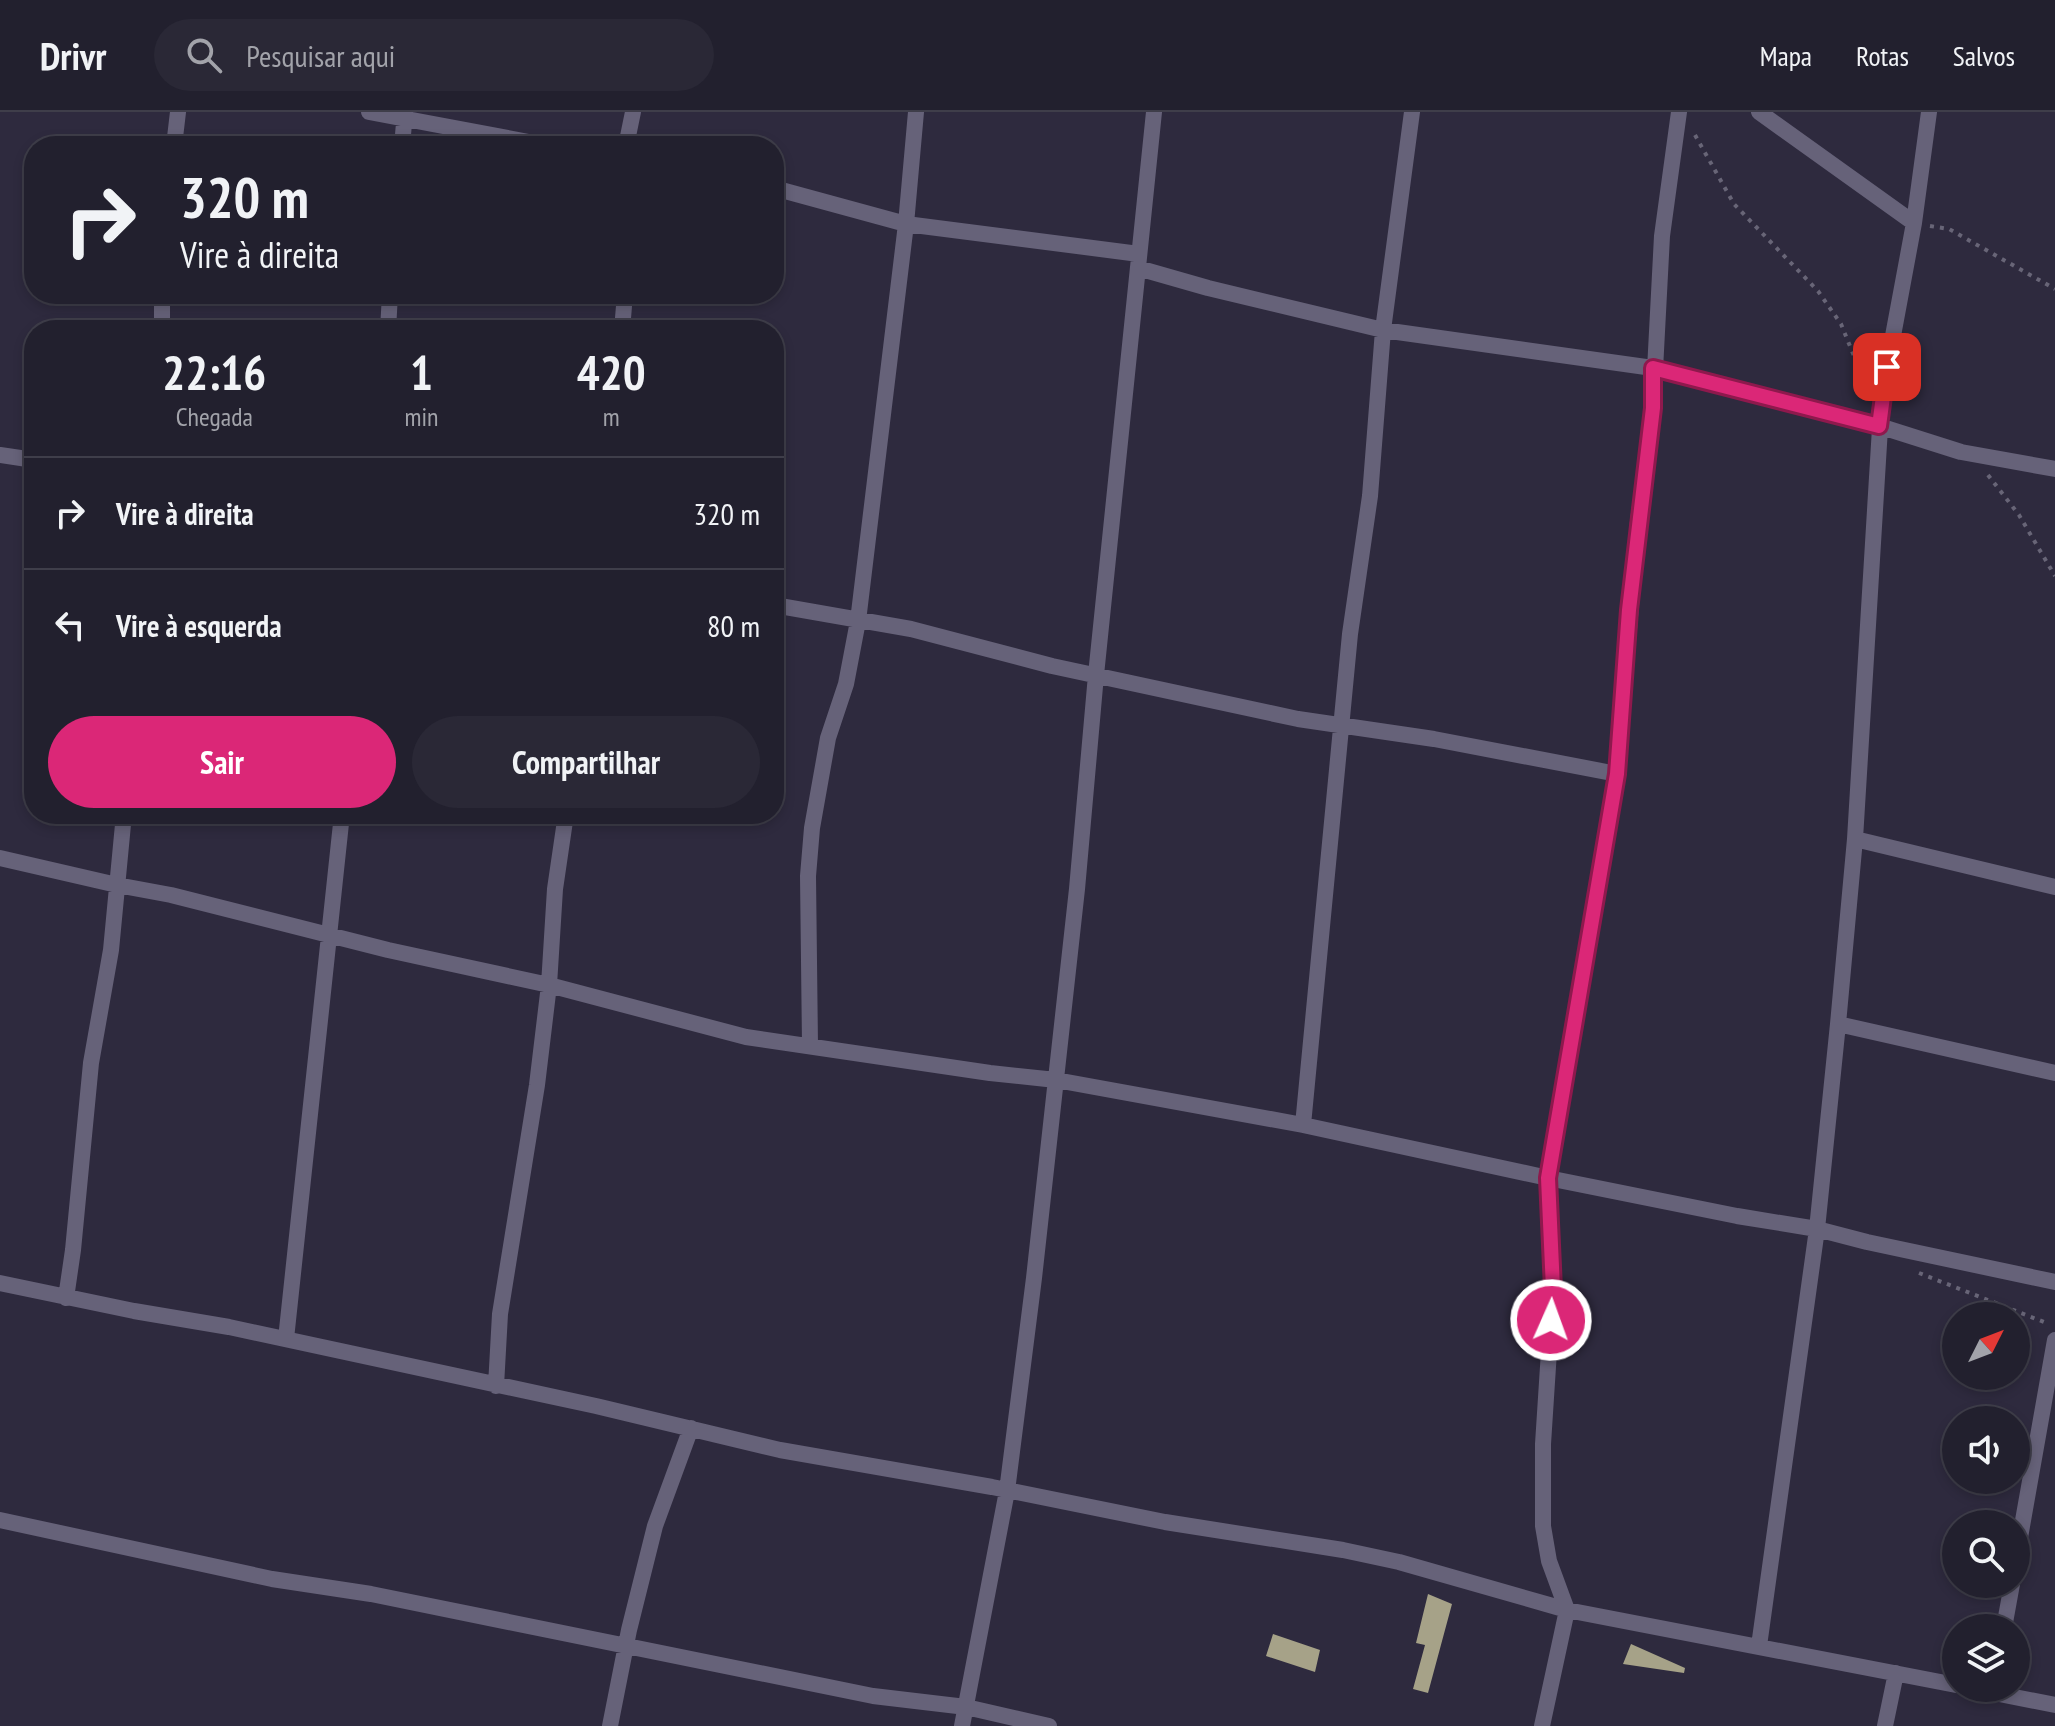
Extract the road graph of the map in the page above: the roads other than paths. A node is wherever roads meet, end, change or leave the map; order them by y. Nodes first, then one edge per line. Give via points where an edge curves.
1 (178, 112) edge
2 (369, 112) edge
3 (633, 112) edge
4 (916, 112) edge
5 (1154, 112) edge
6 (1412, 112) edge
7 (1759, 112) edge
8 (1929, 112) edge
9 (405, 115) edge
10 (1678, 115) edge
11 (175, 136) edge
12 (403, 136) edge
13 (503, 136) edge
14 (628, 136) edge
15 (784, 191) edge
16 (1914, 223) junction
17 (906, 224) junction
18 (1138, 261) junction
19 (1383, 330) junction
20 (1653, 368) junction
21 (1879, 426) junction
22 (0, 455) edge
23 (24, 459) edge
24 (2055, 469) edge
25 (784, 607) edge
26 (858, 621) junction
27 (1096, 675) junction
28 (1343, 725) junction
29 (1617, 774) junction
30 (123, 824) edge
31 (341, 824) edge
32 (565, 824) edge
33 (1855, 839) junction
34 (0, 858) edge
35 (117, 885) junction
36 (2055, 887) edge
37 (330, 936) junction
38 (549, 985) junction
39 (1838, 1024) junction
40 (810, 1045) junction
41 (2055, 1073) edge
42 (1056, 1080) junction
43 (1303, 1125) junction
44 (1548, 1178) junction
45 (1817, 1229) junction
46 (2055, 1282) edge
47 (0, 1283) edge
48 (66, 1298) junction
49 (286, 1339) junction
50 (2055, 1340) edge
51 (496, 1386) junction
52 (691, 1428) junction
53 (1007, 1491) junction
54 (2025, 1510) edge
55 (0, 1520) edge
56 (1567, 1610) junction
57 (1759, 1646) junction
58 (625, 1647) junction
59 (1896, 1673) junction
60 (1942, 1682) edge
61 (2030, 1699) edge
62 (2055, 1705) edge
63 (966, 1707) junction
64 (610, 1726) edge
65 (962, 1726) edge
66 (1049, 1726) edge
67 (1542, 1726) edge
68 (1885, 1726) edge

1 - 11 street
2 - 9 street
3 - 14 street
4 - 17 street
5 - 18 street
6 - 19 street
7 - 16 street
8 - 16 street
9 - 12 street
9 - 13 street
10 - 20 street via 1662,236
15 - 17 street
16 - 21 street
17 - 18 street
17 - 26 street
18 - 19 street via 1208,288
18 - 27 street
19 - 20 street
19 - 28 street
20 - 21 street
20 - 29 street
21 - 24 street via 1961,452
21 - 33 street
22 - 23 street
25 - 26 street
26 - 27 street
26 - 40 street via 813,813 808,876
27 - 28 street
27 - 42 street
28 - 29 street
28 - 43 street
29 - 44 street
30 - 35 street
31 - 37 street
32 - 38 street
33 - 36 street
33 - 39 street
34 - 35 street
35 - 37 street
35 - 48 street
37 - 38 street
37 - 49 street
38 - 40 street via 734,1034
38 - 51 street via 500,1314
39 - 41 street
39 - 45 street
40 - 42 street
42 - 43 street
42 - 53 street
43 - 44 street
44 - 45 street
44 - 56 street via 1553,1289 1543,1526
45 - 46 street
45 - 57 street
47 - 48 street
48 - 49 street
49 - 51 street
50 - 54 street
51 - 52 street
52 - 53 street via 780,1450
52 - 58 street via 655,1526
53 - 56 street via 1343,1550
53 - 63 street
55 - 58 street
56 - 57 street
56 - 67 street
57 - 59 street
58 - 63 street via 873,1696
58 - 64 street
59 - 60 street
59 - 68 street
61 - 62 street
63 - 65 street
63 - 66 street

